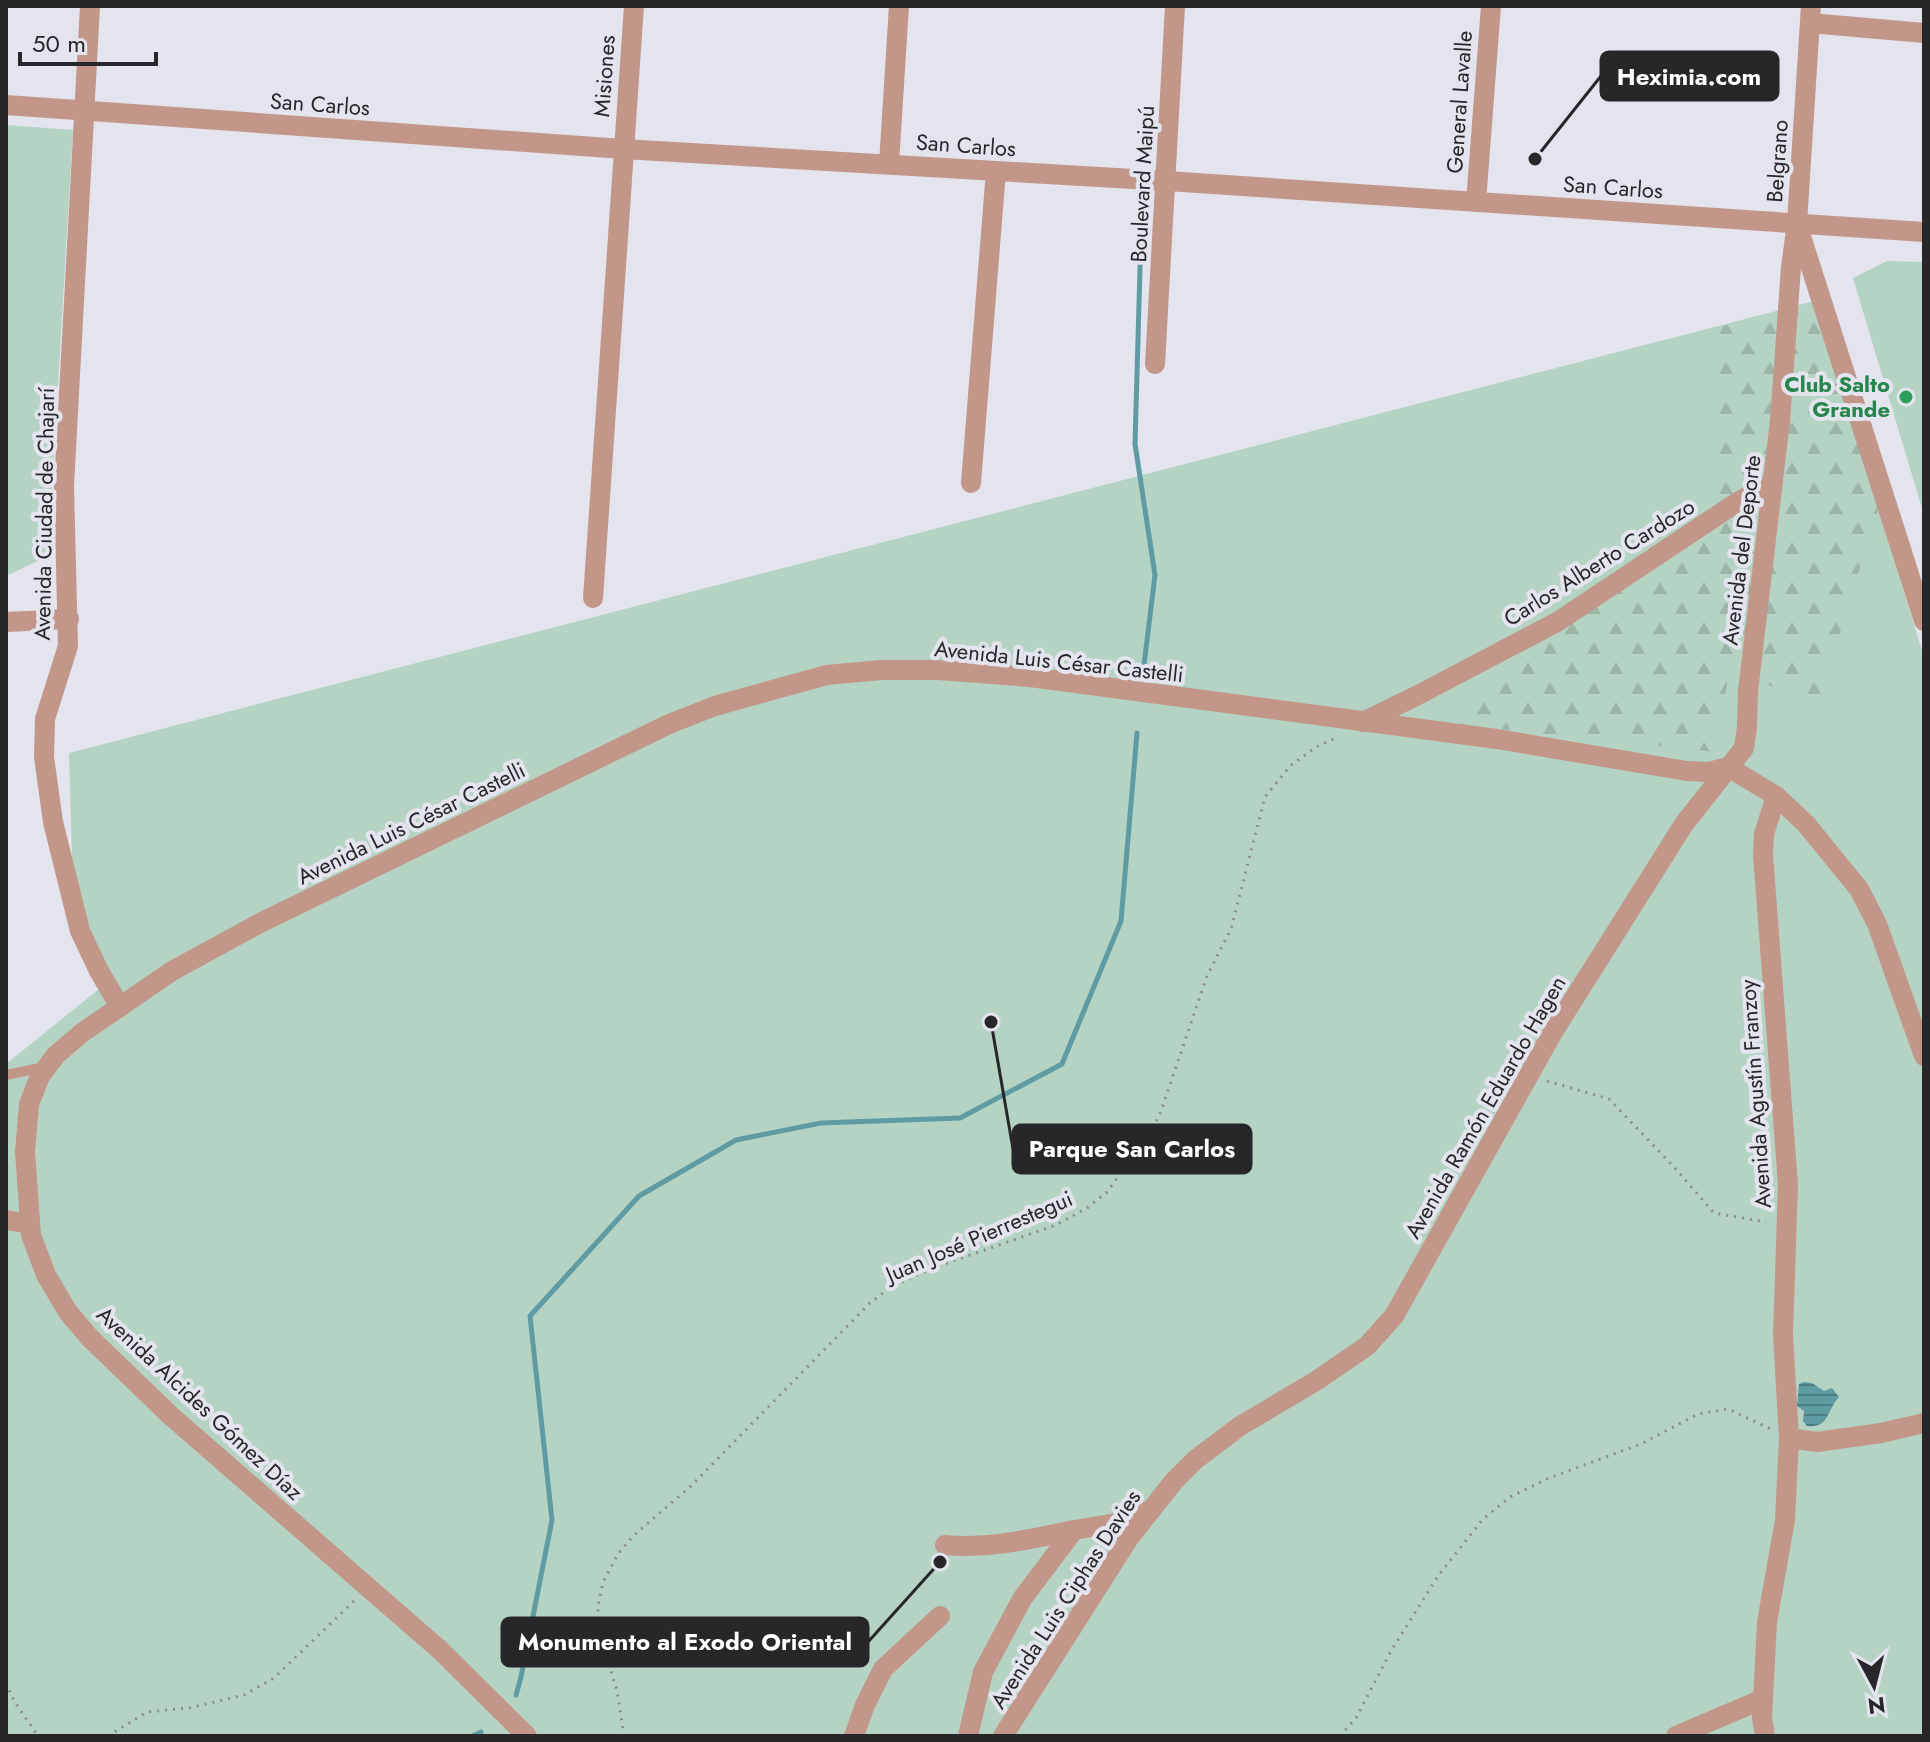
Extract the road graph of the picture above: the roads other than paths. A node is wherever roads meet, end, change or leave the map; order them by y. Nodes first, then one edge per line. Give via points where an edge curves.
1 (90, 6) edge
2 (634, 6) edge
3 (899, 6) edge
4 (1175, 6) edge
5 (1491, 6) edge
6 (1810, 15) edge
7 (1924, 33) edge
8 (6, 105) edge
9 (83, 111) junction
10 (623, 149) junction
11 (889, 164) junction
12 (996, 171) junction
13 (1167, 181) junction
14 (1476, 202) junction
15 (1797, 223) junction
16 (1924, 232) edge
17 (1786, 334) joint
18 (1155, 364) dead end
19 (1773, 482) junction
20 (971, 483) dead end
21 (593, 598) dead end
22 (69, 619) junction
23 (1924, 621) edge
24 (6, 622) edge
25 (1363, 722) junction
26 (1728, 767) junction
27 (1776, 796) junction
28 (120, 1007) junction
29 (1924, 1056) edge
30 (47, 1067) junction
31 (6, 1075) edge
32 (6, 1220) edge
33 (30, 1224) junction
34 (1924, 1423) edge
35 (1240, 1426) joint
36 (1789, 1438) junction
37 (1174, 1481) junction
38 (1074, 1530) junction
39 (945, 1545) dead end
40 (940, 1616) dead end
41 (1763, 1699) junction
42 (527, 1736) edge
43 (854, 1736) edge
44 (968, 1736) edge
45 (1003, 1736) edge
46 (1676, 1736) edge
47 (1765, 1736) edge

1 - 9 street, Avenida Ciudad de Chajarí
2 - 10 street, Misiones
3 - 11 street
4 - 13 street, Boulevard Maipú
5 - 14 street, General Lavalle
6 - 7 street
6 - 15 street, Belgrano
8 - 9 street, San Carlos
9 - 10 street, San Carlos
9 - 22 street, Avenida Ciudad de Chajarí via 64,486
10 - 11 street, San Carlos
10 - 21 street, Misiones
11 - 12 street, San Carlos
12 - 13 street, San Carlos
12 - 20 street
13 - 14 street, San Carlos
13 - 18 street, Boulevard Maipú
14 - 15 street, San Carlos
15 - 16 street, San Carlos
15 - 17 street, Belgrano
15 - 23 street
17 - 19 street, Avenida del Deporte
19 - 25 street, Carlos Alberto Cardozo via 1557,622
19 - 26 street, Avenida del Deporte via 1744,748
22 - 24 street
22 - 28 street, Avenida Ciudad de Chajarí via 68,646 45,719 44,757 53,822 80,931
25 - 26 street, Avenida Luis César Castelli via 1687,771
25 - 28 street, Avenida Luis César Castelli via 1030,677 938,670 827,675 669,724 260,923 172,971
26 - 27 street
26 - 35 street, Avenida Ramón Eduardo Hagen via 1684,824 1561,1019 1394,1316 1367,1346
27 - 29 street via 1859,889 1877,924
27 - 36 street, Avenida Agustín Franzoy via 1763,855 1788,1185 1783,1335
28 - 30 street, Avenida Alcides Gómez Díaz via 83,1032
30 - 31 lane
30 - 33 street, Avenida Alcides Gómez Díaz via 29,1104 25,1152
32 - 33 street
33 - 42 street, Avenida Alcides Gómez Díaz via 46,1275 89,1337 171,1416 440,1650
34 - 36 street via 1817,1442
35 - 37 street, Avenida Luis Ciphas Davies
36 - 41 street, Avenida Agustín Franzoy via 1785,1520 1767,1622
37 - 38 street via 1148,1512 1128,1521
37 - 45 street, Avenida Luis Ciphas Davies via 1129,1538
38 - 39 street via 1004,1544
38 - 44 street via 1022,1599 983,1672
40 - 43 street via 883,1669
41 - 46 street
41 - 47 street, Avenida Agustín Franzoy

